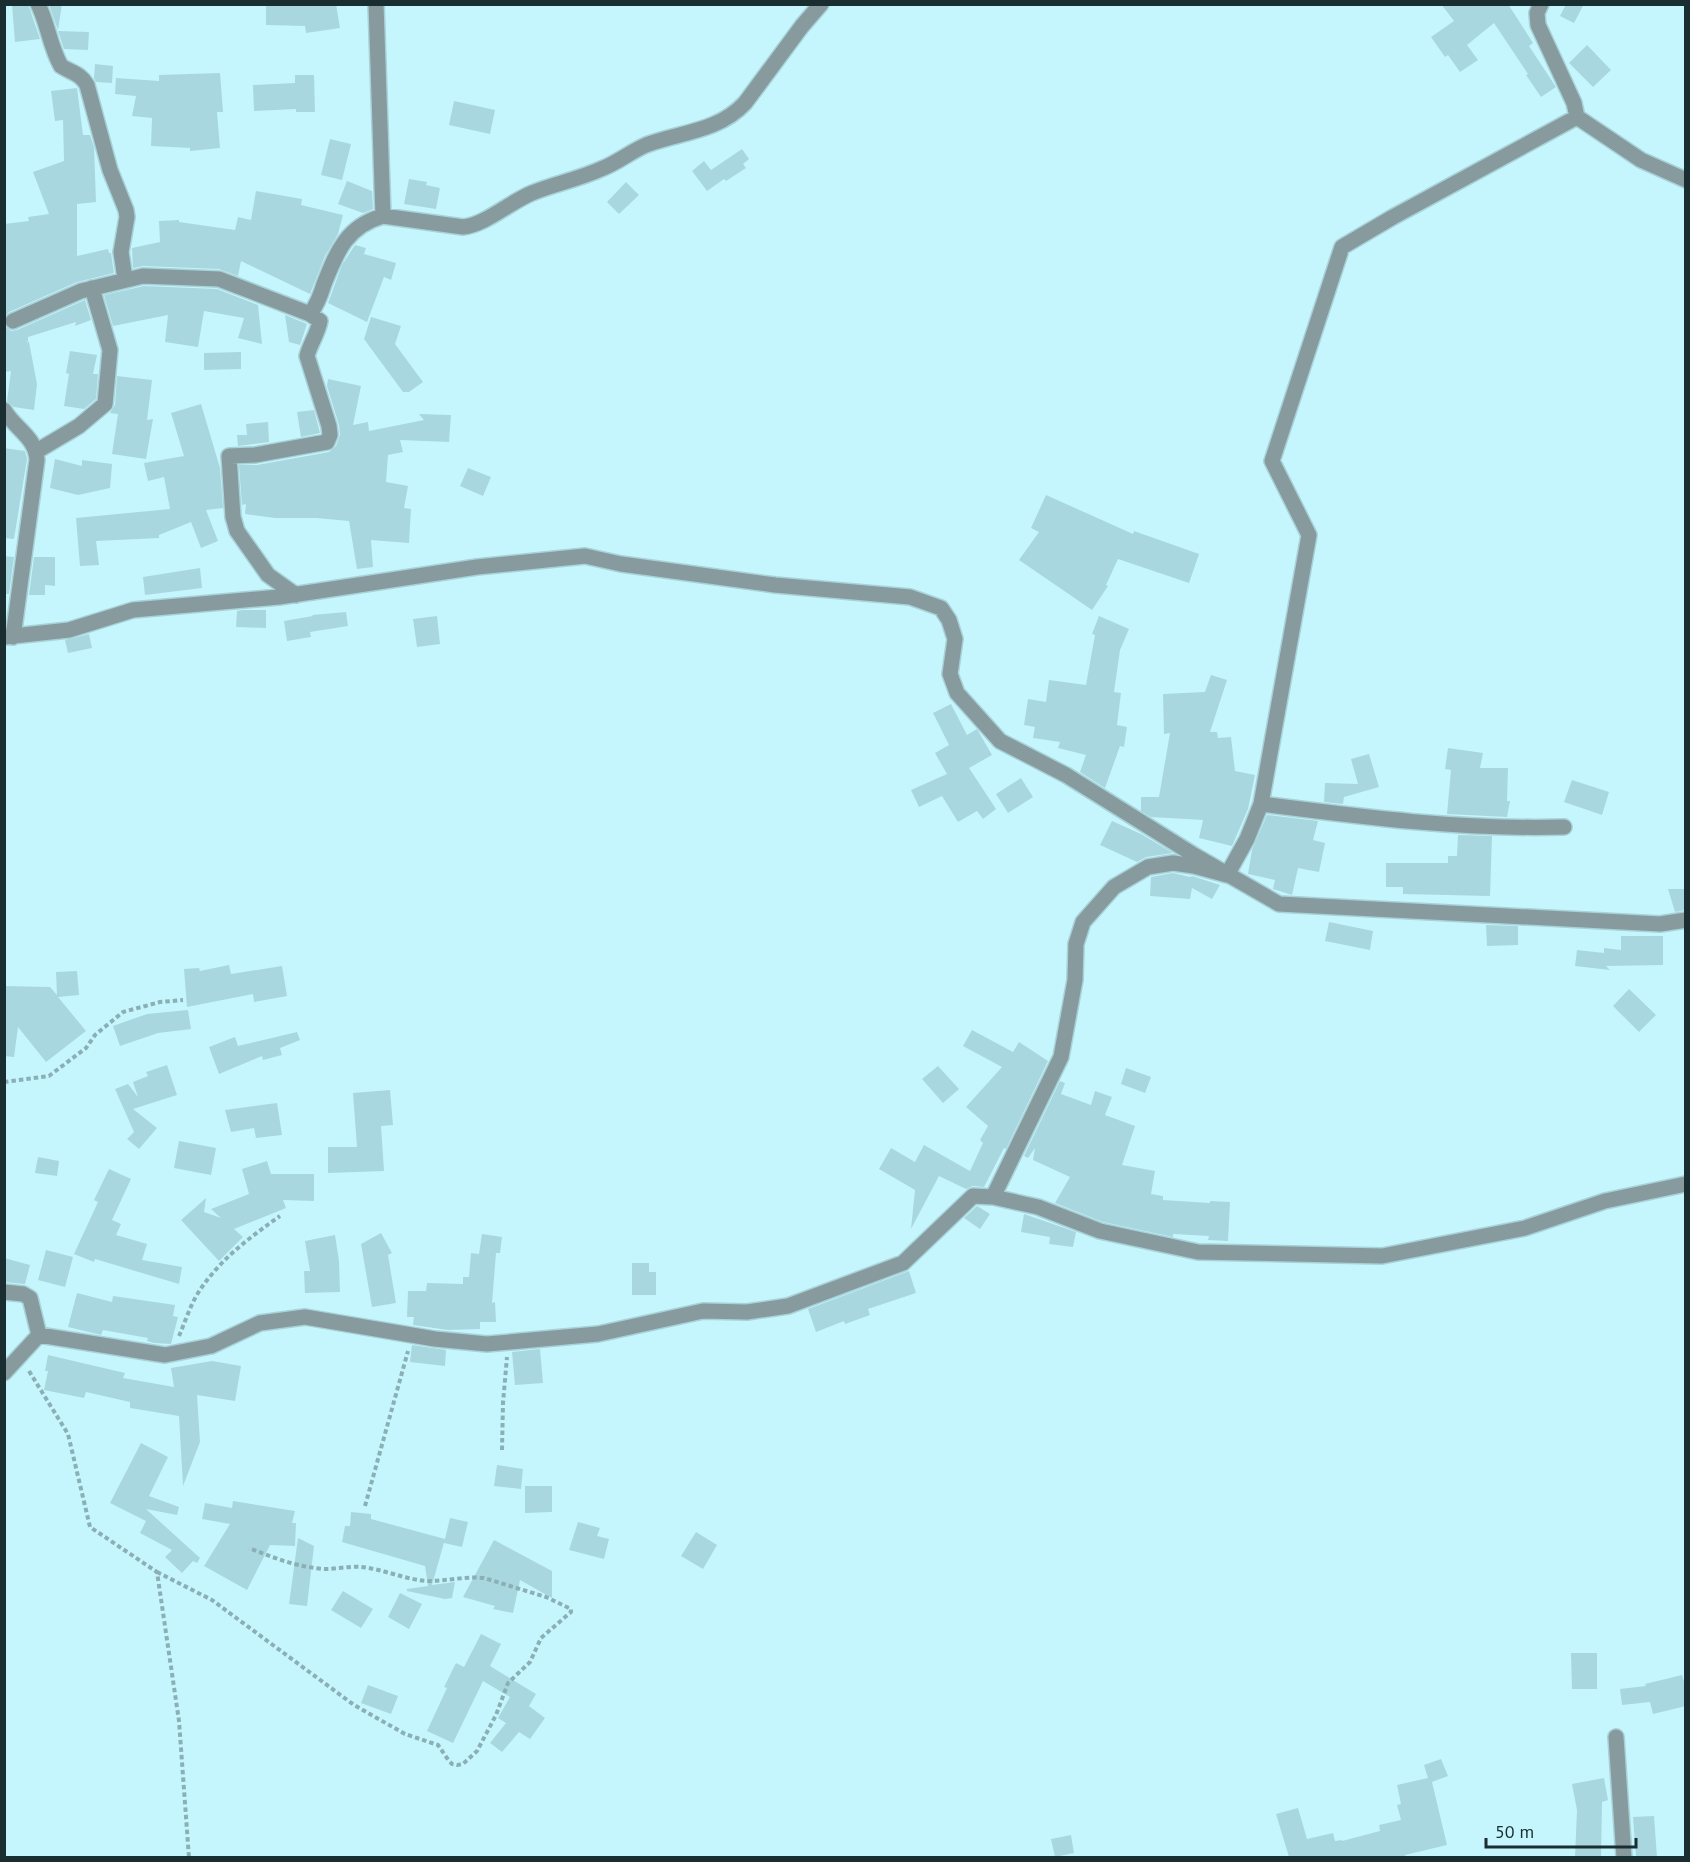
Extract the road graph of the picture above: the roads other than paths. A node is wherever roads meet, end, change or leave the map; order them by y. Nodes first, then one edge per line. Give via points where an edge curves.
1 (38, 4) edge
2 (376, 4) edge
3 (821, 4) edge
4 (1540, 4) edge
5 (1577, 117) junction
6 (1686, 180) edge
7 (383, 216) junction
8 (125, 279) junction
9 (92, 288) junction
10 (310, 314) junction
11 (13, 321) dead end
12 (4, 410) edge
13 (37, 451) junction
14 (296, 595) junction
15 (9, 637) edge
16 (1261, 804) junction
17 (1564, 827) dead end
18 (1227, 875) junction
19 (1686, 920) edge
20 (1686, 1184) edge
21 (993, 1197) junction
22 (4, 1292) edge
23 (39, 1335) junction
24 (4, 1373) edge
25 (1616, 1737) dead end
26 (1624, 1857) edge

1 - 8 street via 61,66 82,77 87,85 110,170 126,210 121,252
2 - 7 street
3 - 7 street via 745,103 724,121 646,145 599,170 527,195 475,225 462,227
4 - 5 street via 1538,25
5 - 6 street via 1641,160
5 - 16 street via 1342,247 1272,461 1310,535
7 - 10 street via 358,227 339,249
8 - 9 street
8 - 10 street via 219,279
9 - 11 street
9 - 13 street via 110,350 105,404 79,426
10 - 14 street via 320,321 307,356 329,426 327,442 229,456 237,531 268,575
12 - 13 street
13 - 15 street
14 - 15 street via 133,610 69,630
14 - 18 street via 477,567 585,556 763,584 910,597 941,608 949,620 955,639 950,674 957,693 1000,741 1066,775
16 - 17 street via 1479,828
16 - 18 street
18 - 19 street via 1279,904 1660,924
18 - 21 street via 1173,863 1148,867 1114,887 1083,922 1076,944 1075,980 1060,1057
20 - 21 street via 1605,1201 1525,1228 1382,1256 1198,1252 1100,1231 1038,1207
21 - 23 street via 973,1196 903,1263 788,1306 747,1312 703,1311 598,1334 487,1344 305,1317 260,1323 212,1346 165,1355
22 - 23 street via 30,1298
23 - 24 street
25 - 26 street

